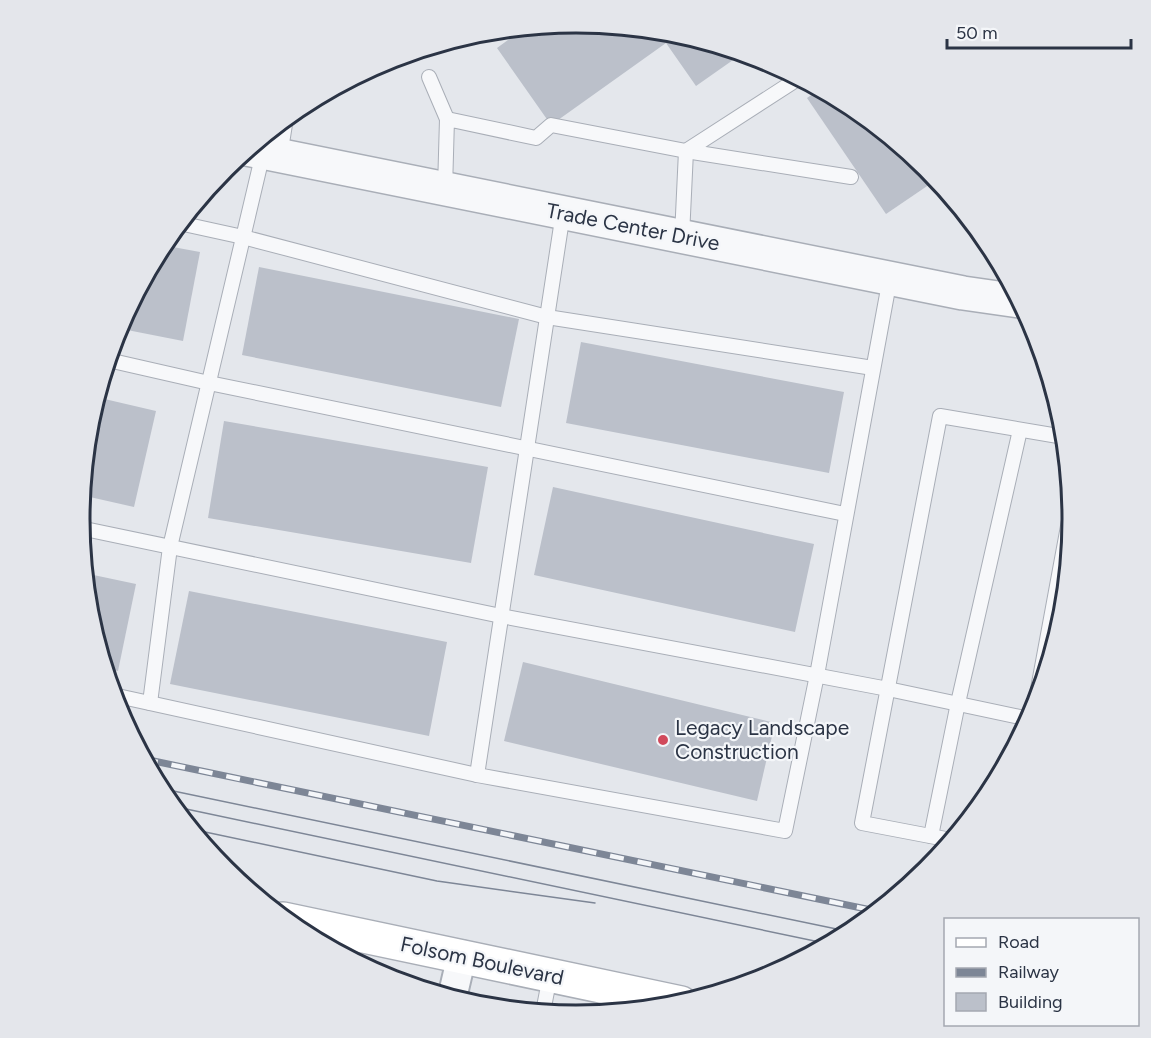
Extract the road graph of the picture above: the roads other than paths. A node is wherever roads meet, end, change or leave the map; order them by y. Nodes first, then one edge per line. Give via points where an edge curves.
1 (429, 77) dead end
2 (791, 83) edge
3 (447, 119) junction
4 (271, 140) edge
5 (686, 151) junction
6 (263, 153) edge
7 (851, 177) dead end
8 (445, 189) junction
9 (563, 213) junction
10 (188, 225) edge
11 (243, 237) junction
12 (681, 237) junction
13 (890, 278) junction
14 (1009, 300) edge
15 (547, 317) junction
16 (115, 362) edge
17 (873, 368) junction
18 (209, 383) junction
19 (1020, 430) junction
20 (1054, 435) edge
21 (527, 448) junction
22 (845, 514) junction
23 (90, 530) edge
24 (170, 547) junction
25 (501, 616) junction
26 (817, 675) junction
27 (888, 689) junction
28 (123, 698) edge
29 (150, 703) junction
30 (958, 703) junction
31 (1020, 716) edge
32 (477, 775) junction
33 (931, 837) junction
34 (941, 839) edge
35 (306, 923) edge
36 (462, 955) junction
37 (550, 975) junction
38 (454, 989) edge
39 (655, 998) edge
40 (545, 1004) edge

1 - 3 lane
2 - 5 lane
3 - 5 lane via 536,138 551,124
3 - 8 lane
4 - 6 lane
5 - 7 lane
5 - 12 lane
6 - 8 street, Trade Center Drive
6 - 11 lane
8 - 9 street, Trade Center Drive
9 - 12 street, Trade Center Drive
9 - 15 lane
10 - 11 lane
11 - 15 lane
11 - 18 lane
12 - 13 street, Trade Center Drive
13 - 14 street, Trade Center Drive
13 - 17 lane
15 - 17 lane
15 - 21 lane
16 - 18 lane
17 - 22 lane
18 - 21 lane
18 - 24 lane
19 - 20 lane
19 - 27 lane via 940,416
19 - 30 lane
21 - 22 lane
21 - 25 lane
22 - 26 lane
23 - 24 lane
24 - 25 lane
24 - 29 lane
25 - 26 lane
25 - 32 lane
26 - 27 lane
26 - 32 lane via 785,831
27 - 30 lane
27 - 33 lane via 862,823
28 - 29 lane
29 - 32 lane
30 - 31 lane
30 - 33 lane
33 - 34 lane
35 - 36 main road, Folsom Boulevard
36 - 37 main road, Folsom Boulevard
36 - 38 street
37 - 39 main road, Folsom Boulevard
37 - 40 lane

